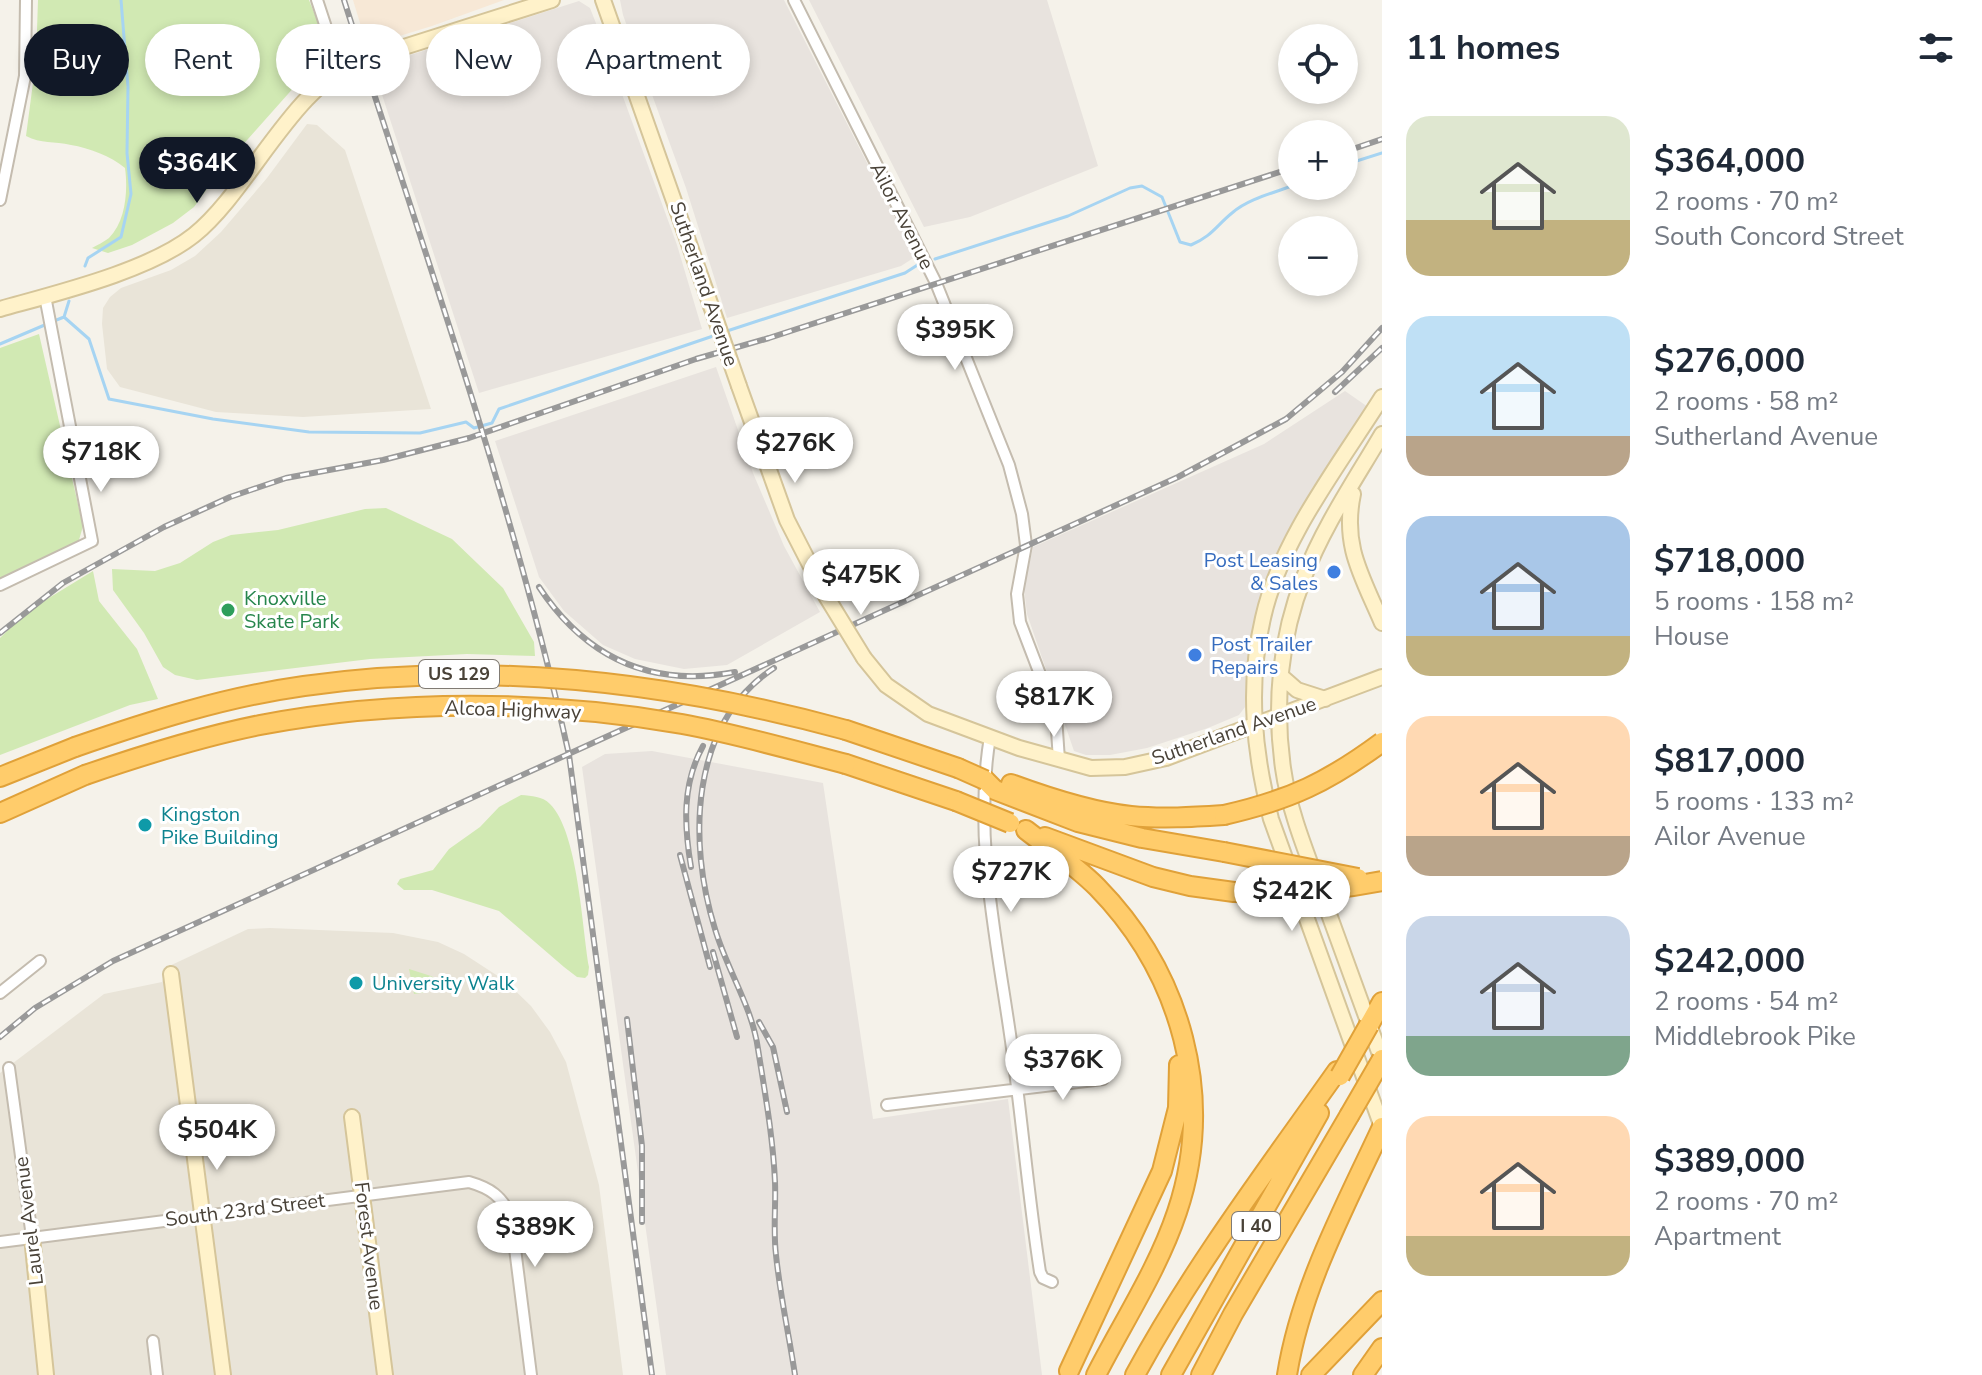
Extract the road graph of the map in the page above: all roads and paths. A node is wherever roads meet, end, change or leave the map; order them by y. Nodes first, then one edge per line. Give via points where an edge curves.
1 (26, 0) edge
2 (317, 0) edge
3 (552, 0) edge
4 (603, 0) edge
5 (794, 0) edge
6 (526, 5) edge
7 (325, 24) edge
8 (410, 44) edge
9 (312, 96) edge
10 (0, 200) edge
11 (45, 296) junction
12 (0, 309) edge
13 (1382, 397) edge
14 (1382, 434) edge
15 (1343, 459) junction
16 (1356, 480) junction
17 (1323, 536) junction
18 (0, 585) edge
19 (1382, 623) edge
20 (1281, 676) junction
21 (1382, 677) edge
22 (1325, 699) junction
23 (1278, 716) junction
24 (1254, 726) junction
25 (990, 737) junction
26 (1382, 742) edge
27 (1059, 760) junction
28 (0, 777) edge
29 (1013, 792) junction
30 (0, 813) edge
31 (1018, 826) junction
32 (1382, 881) edge
33 (1382, 888) edge
34 (40, 961) dead end
35 (171, 974) dead end
36 (0, 993) edge
37 (1382, 1002) edge
38 (1174, 1006) junction
39 (1382, 1060) edge
40 (9, 1068) dead end
41 (1338, 1073) junction
42 (1103, 1079) dead end
43 (1018, 1091) junction
44 (887, 1105) dead end
45 (352, 1117) dead end
46 (1382, 1127) edge
47 (362, 1195) junction
48 (204, 1216) junction
49 (32, 1237) junction
50 (0, 1242) edge
51 (1052, 1282) dead end
52 (1382, 1301) edge
53 (153, 1341) dead end
54 (1382, 1348) edge
55 (1317, 1368) edge
56 (1139, 1369) edge
57 (1072, 1373) edge
58 (46, 1375) edge
59 (157, 1375) edge
60 (223, 1375) edge
61 (385, 1375) edge
62 (531, 1375) edge
63 (1096, 1375) edge
64 (1171, 1375) edge
65 (1201, 1375) edge
66 (1287, 1375) edge
67 (1363, 1375) edge

1 - 10 street via 25,76
2 - 7 street
3 - 6 street
4 - 25 street, Sutherland Avenue, bridge via 787,520 826,596 886,685 928,714
5 - 27 street, Ailor Avenue via 936,283 1009,465 1026,545 1017,594 1020,622 1056,716
6 - 8 street
9 - 11 street via 194,235 145,264
11 - 12 street
11 - 18 street via 92,541
13 - 15 street
14 - 16 street
15 - 17 street via 1348,472 1328,510
15 - 24 street via 1279,569 1263,616 1254,668
16 - 17 street
16 - 19 street via 1348,528 1351,550
17 - 20 street via 1291,616
20 - 22 street via 1297,690
20 - 23 street
21 - 22 street, Sutherland Avenue
22 - 23 street, Sutherland Avenue
23 - 24 street, Sutherland Avenue
23 - 39 street via 1283,770 1301,838
24 - 27 street, Sutherland Avenue via 1125,767 1091,768
24 - 46 street via 1271,819
25 - 27 street, Sutherland Avenue
25 - 43 street via 983,819
26 - 29 highway, bridge via 1312,787 1270,805 1224,815 1129,816
28 - 29 highway, Alcoa Highway / US 129, bridge via 159,717 304,686 476,674 604,682 787,714 958,768 995,790
29 - 33 highway, bridge via 1078,822 1358,878
30 - 31 highway, Alcoa Highway / US 129, bridge via 144,755 260,725 434,707 538,709 680,724 750,738 846,764
31 - 32 highway, bridge via 1190,886 1278,893
31 - 38 highway via 1087,878 1123,916 1144,943
34 - 36 street
35 - 48 street
37 - 41 highway, bridge
38 - 57 highway via 1180,1081 1171,1142
38 - 63 highway via 1193,1096 1187,1178 1166,1241
39 - 65 highway, I 40, bridge
40 - 49 street, Laurel Avenue
41 - 56 highway via 1241,1207
41 - 64 highway, I 40
42 - 43 street
43 - 44 street
43 - 51 street via 1040,1272
45 - 47 street, Forest Avenue
46 - 66 highway via 1296,1326
47 - 48 street, South 23rd Street
47 - 61 street, Forest Avenue
47 - 62 street, South 23rd Street via 469,1182 499,1196 511,1217
48 - 49 street, South 23rd Street
48 - 60 street
49 - 50 street, South 23rd Street
49 - 58 street, Laurel Avenue
52 - 55 highway
53 - 59 street
54 - 67 highway

